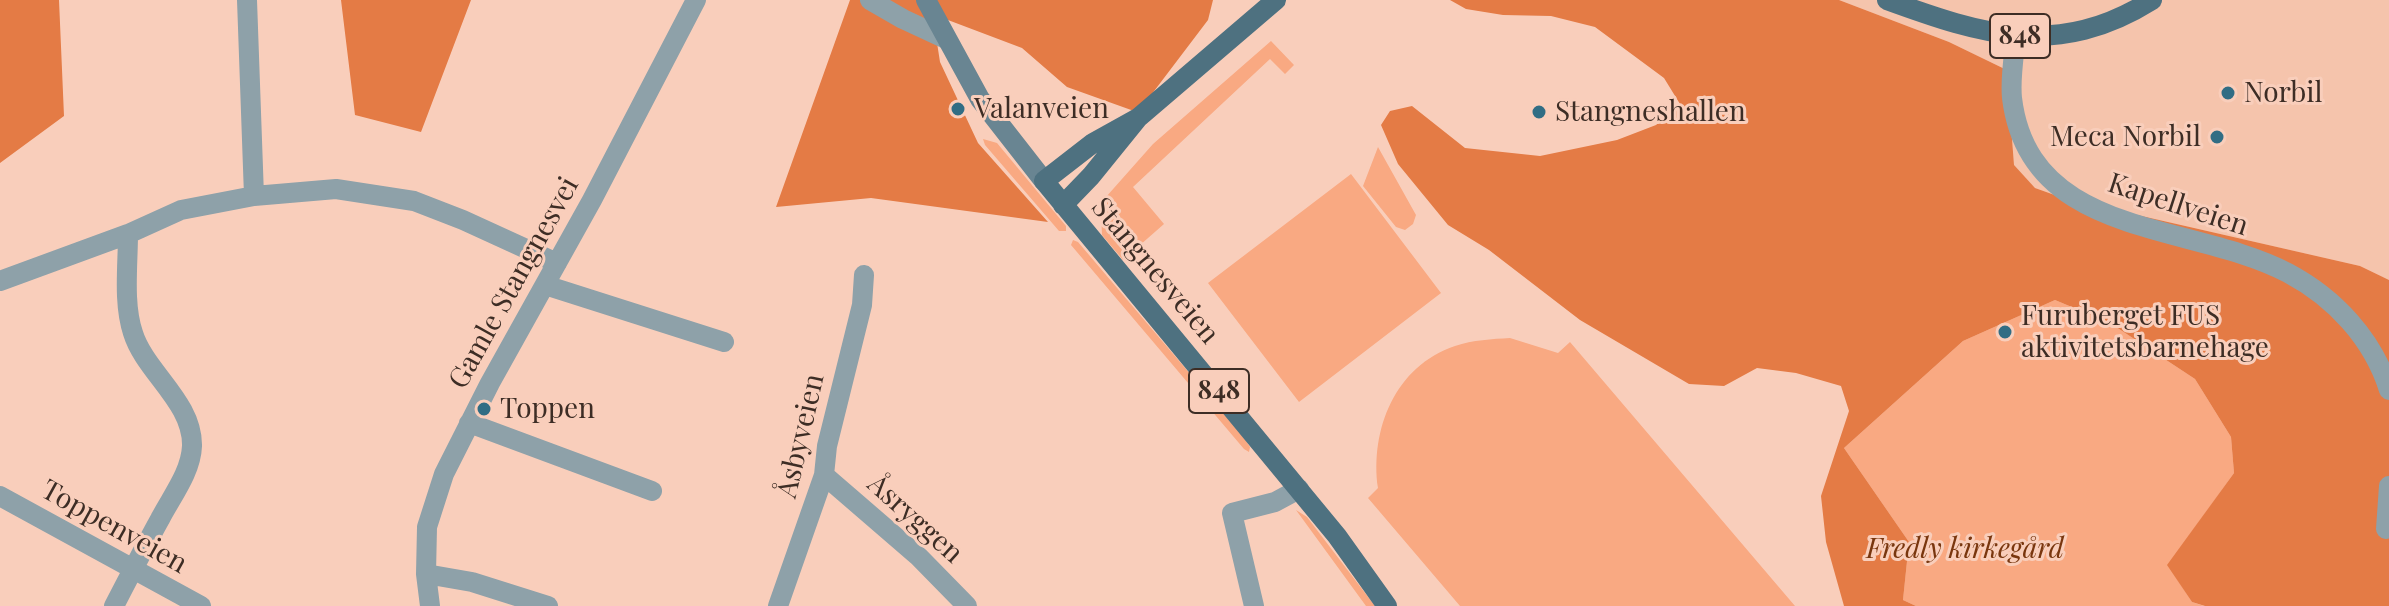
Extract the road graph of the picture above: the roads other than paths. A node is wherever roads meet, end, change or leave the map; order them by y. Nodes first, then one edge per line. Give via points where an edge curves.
1 (247, 0) edge
2 (696, 0) edge
3 (870, 0) edge
4 (926, 0) edge
5 (1276, 0) edge
6 (1887, 0) edge
7 (2152, 0) edge
8 (2016, 36) junction
9 (946, 39) junction
10 (1138, 118) junction
11 (1044, 181) junction
12 (254, 196) junction
13 (1063, 205) junction
14 (128, 234) junction
15 (557, 263) junction
16 (864, 275) dead end
17 (0, 281) edge
18 (545, 285) junction
19 (724, 342) dead end
20 (2389, 390) edge
21 (469, 423) junction
22 (824, 475) junction
23 (2389, 486) edge
24 (1299, 489) junction
25 (652, 491) dead end
26 (0, 496) edge
27 (2386, 529) dead end
28 (133, 569) junction
29 (426, 574) junction
30 (114, 606) edge
31 (201, 606) edge
32 (430, 606) edge
33 (548, 606) edge
34 (778, 606) edge
35 (967, 606) edge
36 (1254, 606) edge
37 (1387, 606) edge

1 - 12 street
2 - 15 street, Gamle Stangnesvei
3 - 9 street
4 - 9 main road, Stangnesveien
5 - 10 main road
6 - 8 main road, 848 via 1963,27
7 - 8 main road, 848 via 2092,28
8 - 20 street, Kapellveien via 2012,96 2017,124 2028,151 2051,180 2099,211 2286,272 2338,307 2365,340
9 - 11 main road, Stangnesveien via 980,99
10 - 11 main road via 1093,143
10 - 13 main road
11 - 13 main road, Stangnesveien / 848
12 - 14 street via 181,210
12 - 15 street via 336,189 414,201
13 - 24 main road, Stangnesveien / 848
14 - 17 street
14 - 28 street via 133,333 182,411 192,444 185,474
15 - 18 street, Gamle Stangnesvei
16 - 22 street, Åsbyveien
18 - 19 street
18 - 21 street, Gamle Stangnesvei
21 - 25 street
21 - 29 street, Gamle Stangnesvei via 444,474 427,527
22 - 34 street, Åsbyveien
22 - 35 street, Åsryggen
23 - 27 street
24 - 36 street via 1275,502 1232,513
24 - 37 main road, Stangnesveien / 848
26 - 28 street, Toppenveien
28 - 30 street
28 - 31 street, Toppenveien
29 - 32 street, Gamle Stangnesvei
29 - 33 street

